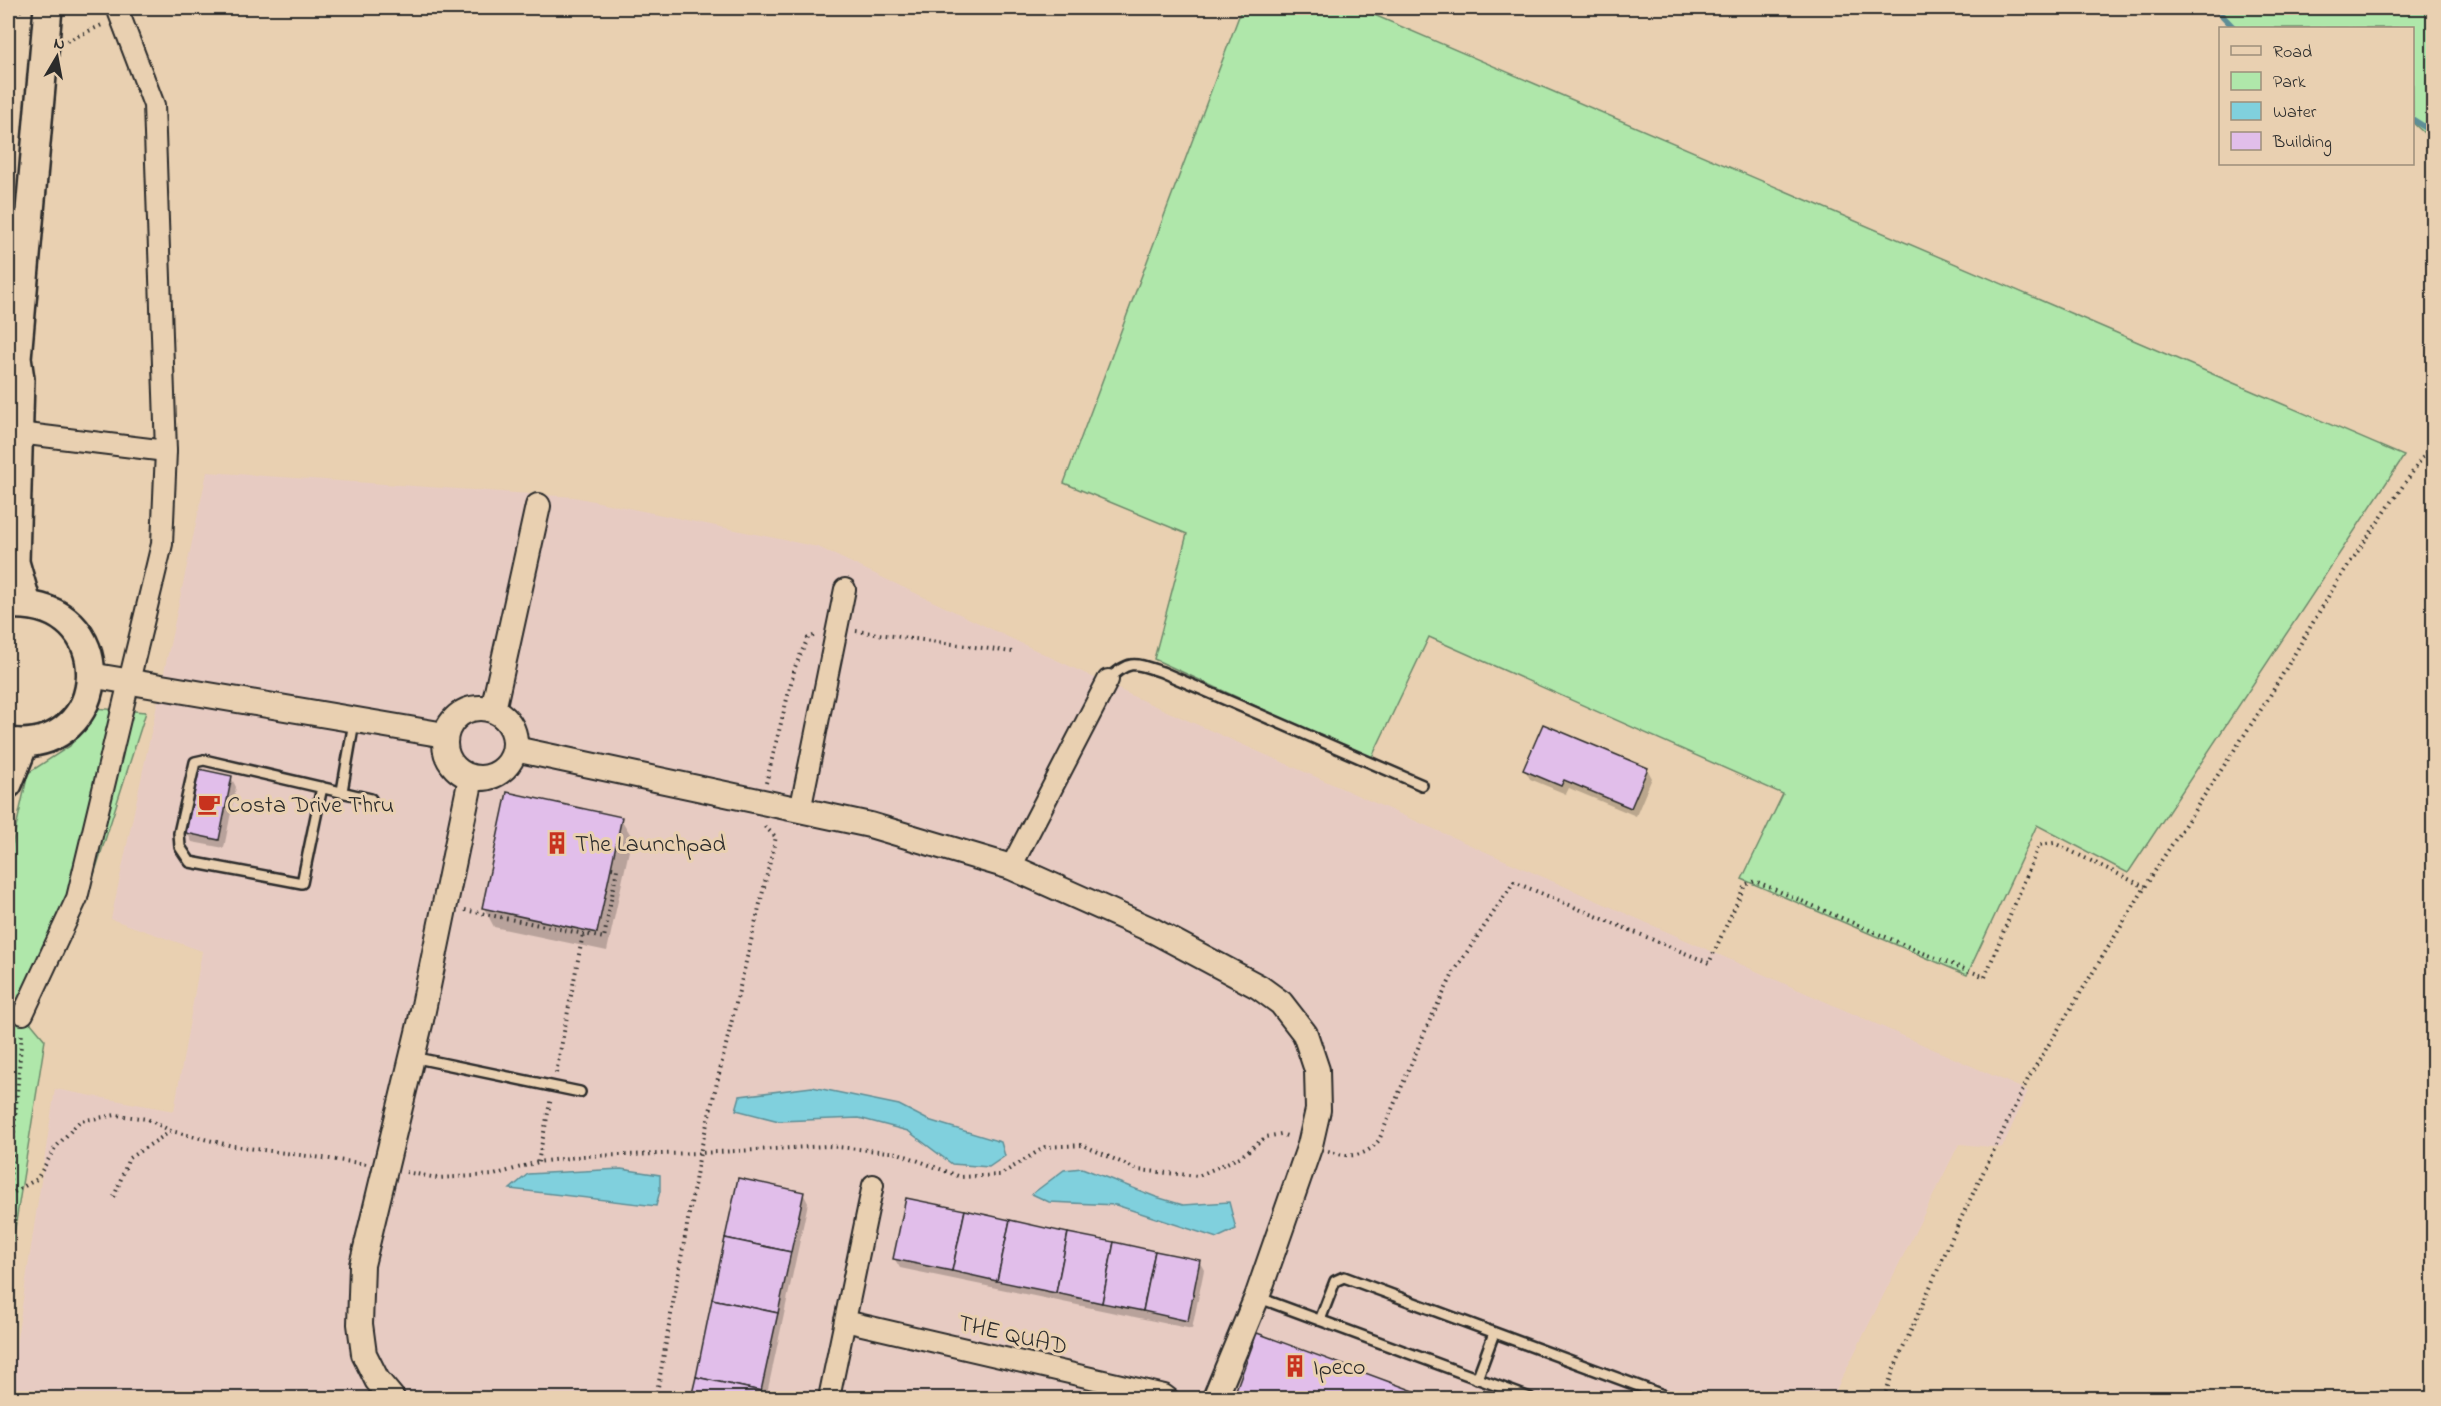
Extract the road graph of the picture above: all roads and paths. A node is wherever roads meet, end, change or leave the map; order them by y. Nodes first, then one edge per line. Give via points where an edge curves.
1 (38, 8) edge
2 (8, 10) edge
3 (119, 12) edge
4 (45, 43) junction
5 (12, 367) edge
6 (19, 433) junction
7 (2433, 441) edge
8 (166, 451) junction
9 (538, 506) dead end
10 (845, 589) dead end
11 (17, 604) edge
12 (90, 675) junction
13 (1108, 680) joint
14 (130, 681) junction
15 (493, 710) junction
16 (354, 720) junction
17 (445, 735) junction
18 (16, 743) edge
19 (515, 749) junction
20 (471, 778) junction
21 (8, 784) edge
22 (1422, 785) dead end
23 (322, 787) junction
24 (342, 791) junction
25 (371, 799) dead end
26 (800, 811) junction
27 (1011, 867) junction
28 (611, 868) dead end
29 (2145, 887) junction
30 (444, 906) junction
31 (583, 934) junction
32 (23, 1014) joint
33 (412, 1057) junction
34 (554, 1086) junction
35 (580, 1092) dead end
36 (171, 1131) junction
37 (1310, 1145) junction
38 (700, 1154) junction
39 (538, 1162) junction
40 (386, 1167) junction
41 (873, 1185) dead end
42 (9, 1195) edge
43 (114, 1197) dead end
44 (8, 1204) edge
45 (1257, 1297) junction
46 (1320, 1320) junction
47 (845, 1321) junction
48 (1494, 1333) junction
49 (1477, 1379) junction
50 (392, 1398) edge
51 (656, 1398) edge
52 (828, 1398) edge
53 (1168, 1398) edge
54 (1215, 1398) edge
55 (1530, 1398) edge
56 (1671, 1398) edge
57 (1884, 1398) edge

1 - 2 path
1 - 4 main road
3 - 4 path via 62,43
3 - 8 street via 154,105
4 - 5 main road
5 - 6 main road via 20,379
6 - 8 street
6 - 11 main road
7 - 29 path via 2338,580 2268,699
8 - 14 street via 162,544
9 - 15 street
10 - 26 street
11 - 12 main road via 50,610 69,623 83,641
12 - 14 street
12 - 18 main road via 82,709 67,727 47,739
13 - 22 lane via 1121,667 1135,663 1162,672
13 - 27 street
14 - 16 street
14 - 32 street via 77,898
15 - 17 street via 463,712
15 - 19 street via 511,725
16 - 17 street
16 - 24 lane
17 - 20 street via 447,758
18 - 21 main road
19 - 20 street via 505,769 496,776
19 - 26 street
20 - 30 street
23 - 23 lane via 204,760 195,762 179,833 180,847 190,862 302,883
23 - 24 lane
24 - 25 lane
26 - 27 street via 870,825
27 - 37 street via 1154,931 1259,987 1281,1003 1305,1034 1317,1070 1318,1110
28 - 31 path via 617,869 604,938
29 - 37 path via 2054,843 2039,845 1985,977 1755,881 1745,885 1709,963 1514,882 1455,970 1379,1140 1368,1152 1351,1157
29 - 57 path via 2029,1077 1954,1233
30 - 31 path
30 - 33 street
31 - 34 path
32 - 42 path
33 - 34 lane
33 - 40 street
34 - 35 lane
34 - 39 path
36 - 40 path via 233,1146
36 - 42 path via 147,1119 116,1115 80,1121 55,1148 37,1179
36 - 43 path via 129,1158
37 - 38 path via 1281,1134 1266,1137 1240,1157 1198,1176 1138,1170 1083,1145 1045,1147 1000,1174 961,1177 898,1153 828,1146
37 - 45 street
38 - 39 path via 584,1156
38 - 51 path
39 - 40 path via 494,1174 438,1178
40 - 50 street via 362,1264 360,1324 364,1354
41 - 47 street
42 - 44 path
45 - 46 lane
45 - 54 street
46 - 48 lane via 1335,1281 1344,1277
46 - 49 lane
47 - 52 street
47 - 53 street, THE QUAD
48 - 49 lane
48 - 56 lane
49 - 55 lane

